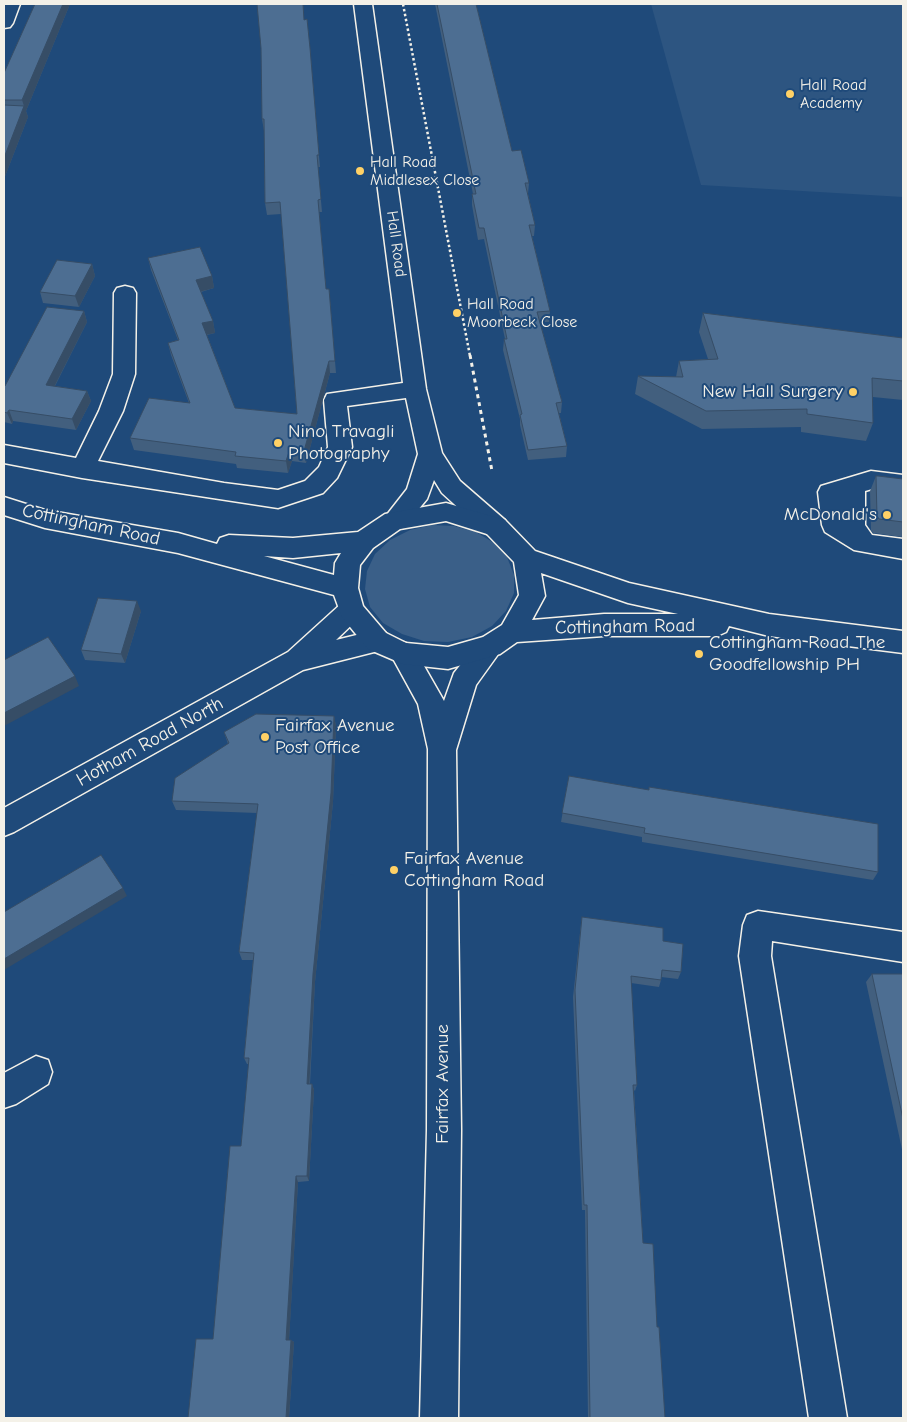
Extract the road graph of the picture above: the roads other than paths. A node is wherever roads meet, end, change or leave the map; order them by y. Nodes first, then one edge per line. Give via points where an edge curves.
1 (12, 4) edge
2 (363, 4) edge
3 (4, 22) edge
4 (124, 292) dead end
5 (416, 389) junction
6 (4, 454) edge
7 (430, 454) junction
8 (82, 468) junction
9 (903, 484) edge
10 (4, 506) edge
11 (394, 521) junction
12 (496, 527) junction
13 (364, 542) junction
14 (178, 543) junction
15 (903, 549) edge
16 (526, 558) junction
17 (348, 599) junction
18 (769, 625) junction
19 (501, 639) junction
20 (377, 640) junction
21 (903, 642) edge
22 (403, 653) junction
23 (297, 660) junction
24 (442, 749) junction
25 (4, 823) edge
26 (903, 947) edge
27 (36, 1072) dead end
28 (4, 1092) edge
29 (439, 1418) edge
30 (828, 1418) edge

1 - 3 street
2 - 5 street, Hall Road
4 - 8 street via 124,374
5 - 7 street, Hall Road
5 - 8 street via 335,400 340,447 329,472 314,488 278,499
6 - 8 street
7 - 11 street, Hall Road via 418,493
7 - 12 street, Hall Road via 451,487
9 - 15 street via 871,480 830,492 834,525 864,543
10 - 14 street, Cottingham Road via 45,519
11 - 12 street via 446,512
11 - 13 street
12 - 16 street
13 - 14 street, Cottingham Road via 293,548
13 - 17 street via 348,563
14 - 17 street, Cottingham Road
16 - 18 street, Cottingham Road via 628,594
16 - 19 street via 532,596
17 - 20 street
17 - 23 street, Hotham Road North
18 - 19 street, Cottingham Road via 604,624
18 - 21 street, Cottingham Road
19 - 22 street via 448,658
19 - 24 street, Fairfax Avenue via 464,681
20 - 22 street
20 - 23 street, Hotham Road North
22 - 24 street, Fairfax Avenue via 432,704
23 - 25 street, Hotham Road North
24 - 29 street, Fairfax Avenue via 444,1130
26 - 30 street via 758,926 755,956
27 - 28 street

